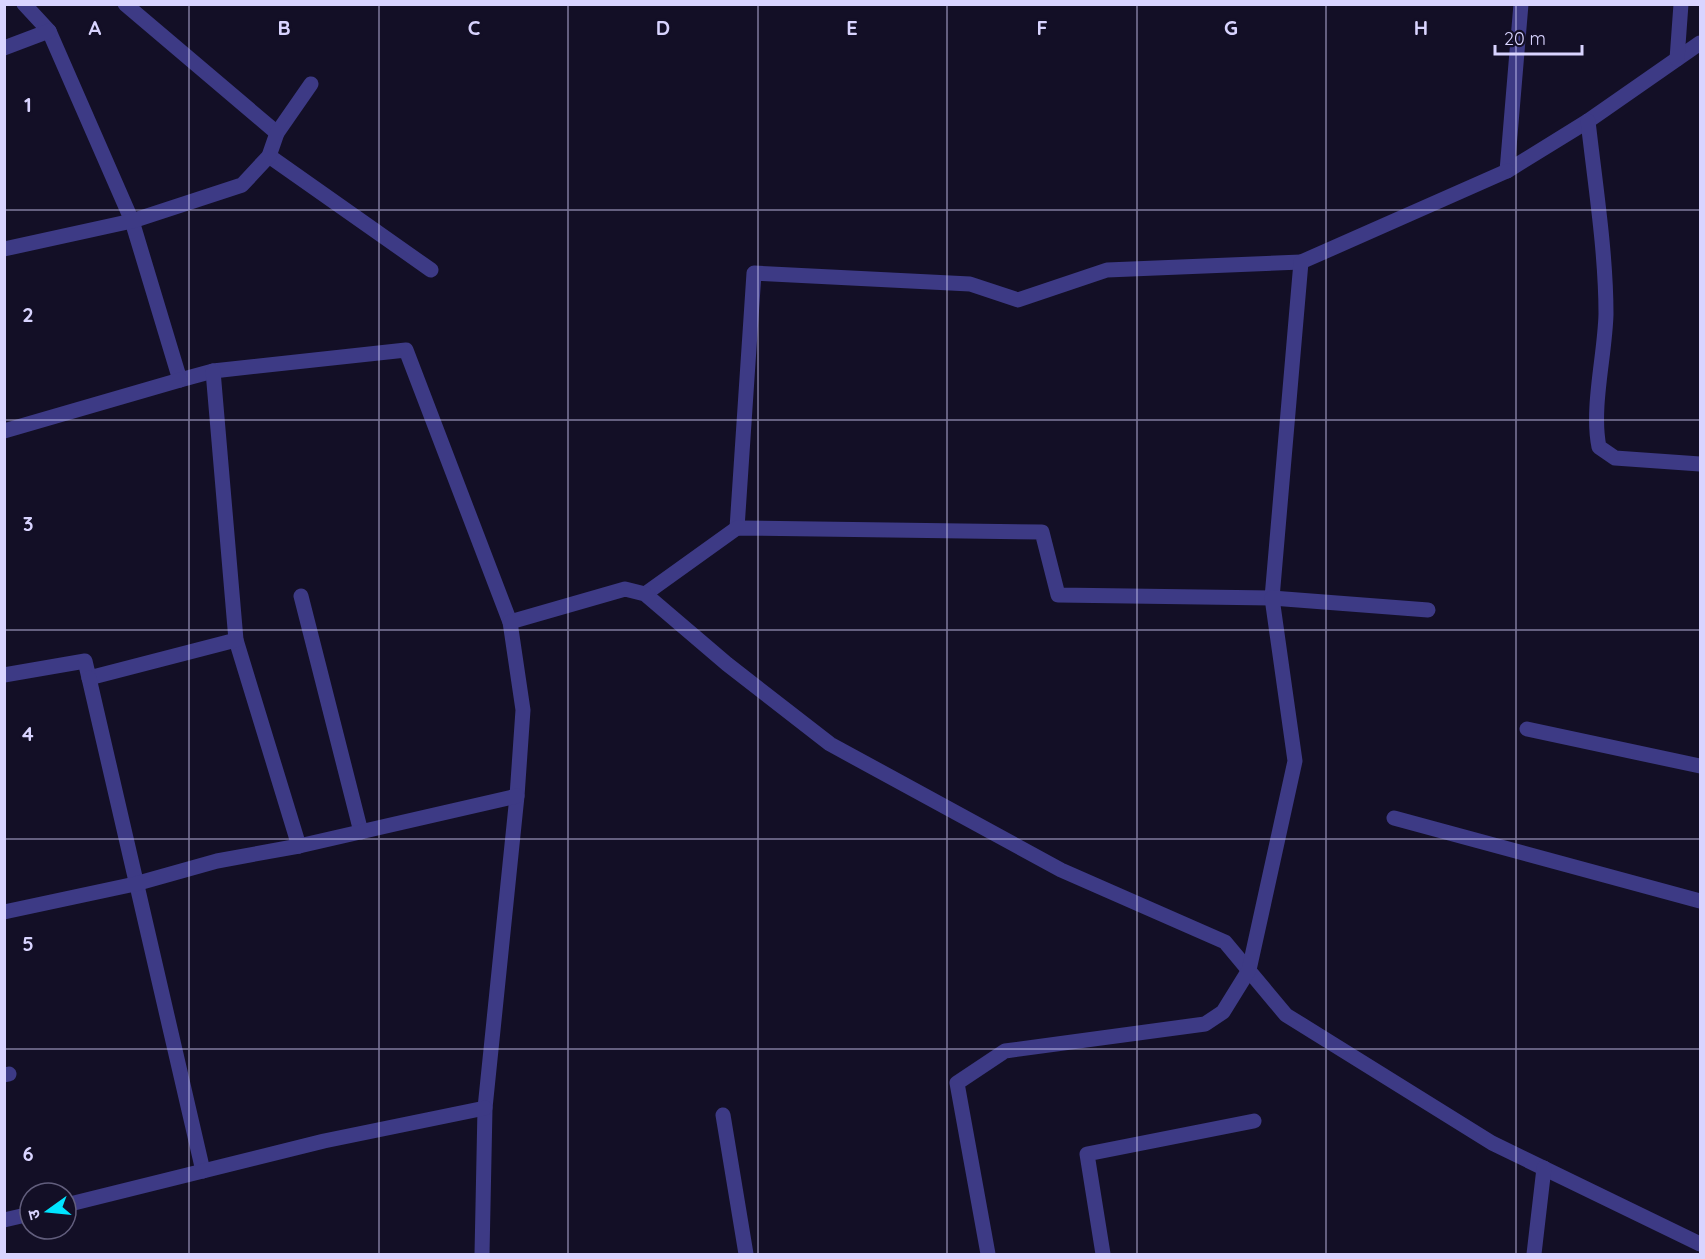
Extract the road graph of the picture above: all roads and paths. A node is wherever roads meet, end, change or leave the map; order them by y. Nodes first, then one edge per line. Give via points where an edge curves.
1 (24, 4) edge
2 (125, 4) edge
3 (1521, 4) edge
4 (1681, 4) edge
5 (49, 31) junction
6 (1701, 43) edge
7 (4, 48) edge
8 (1677, 59) junction
9 (311, 84) dead end
10 (1588, 121) junction
11 (278, 133) junction
12 (265, 161) junction
13 (1507, 171) junction
14 (132, 221) junction
15 (4, 249) edge
16 (1301, 262) junction
17 (431, 270) dead end
18 (213, 371) junction
19 (180, 380) junction
20 (4, 431) edge
21 (1701, 464) edge
22 (736, 528) junction
23 (645, 594) junction
24 (301, 596) dead end
25 (1272, 598) junction
26 (1428, 610) dead end
27 (510, 622) junction
28 (236, 640) junction
29 (4, 675) edge
30 (89, 678) junction
31 (1527, 729) dead end
32 (1701, 766) edge
33 (517, 796) junction
34 (1394, 818) dead end
35 (361, 832) junction
36 (299, 846) junction
37 (135, 884) junction
38 (1701, 901) edge
39 (4, 912) edge
40 (1249, 970) junction
41 (485, 1108) junction
42 (723, 1115) dead end
43 (1254, 1121) dead end
44 (1544, 1168) junction
45 (203, 1171) junction
46 (78, 1202) edge
47 (1701, 1244) edge
48 (482, 1254) edge
49 (746, 1254) edge
50 (988, 1254) edge
51 (1103, 1254) edge
52 (1534, 1254) edge

1 - 5 street
2 - 11 street
3 - 13 street
4 - 8 street
5 - 7 street
5 - 14 street
6 - 8 street
8 - 10 street
9 - 11 street
10 - 13 street
10 - 21 street via 1606,295 1596,430 1599,447 1615,458
11 - 12 street
12 - 14 street via 242,185
12 - 17 street
13 - 16 street
14 - 15 street
14 - 19 street
16 - 22 street via 1107,270 1018,300 970,285 754,273
16 - 25 street
18 - 19 street
18 - 27 street via 406,350
18 - 28 street
19 - 20 street
22 - 23 street
22 - 25 street via 1042,532 1058,595
23 - 27 street via 625,590
23 - 40 street via 830,744 1061,870 1225,942
24 - 35 street
25 - 26 street
25 - 40 street via 1295,761
27 - 33 street via 523,710
28 - 30 street
28 - 36 street
29 - 30 street via 85,661
30 - 37 street
31 - 32 street
33 - 35 street
33 - 41 street
34 - 38 street
35 - 36 street
36 - 37 street via 217,861
37 - 39 street
37 - 45 street
40 - 44 street via 1286,1015 1492,1143
40 - 50 street via 1223,1012 1205,1024 1005,1051 957,1083
41 - 45 street
41 - 48 street
42 - 49 street
43 - 51 street via 1087,1154
44 - 47 street
44 - 52 street
45 - 46 street

